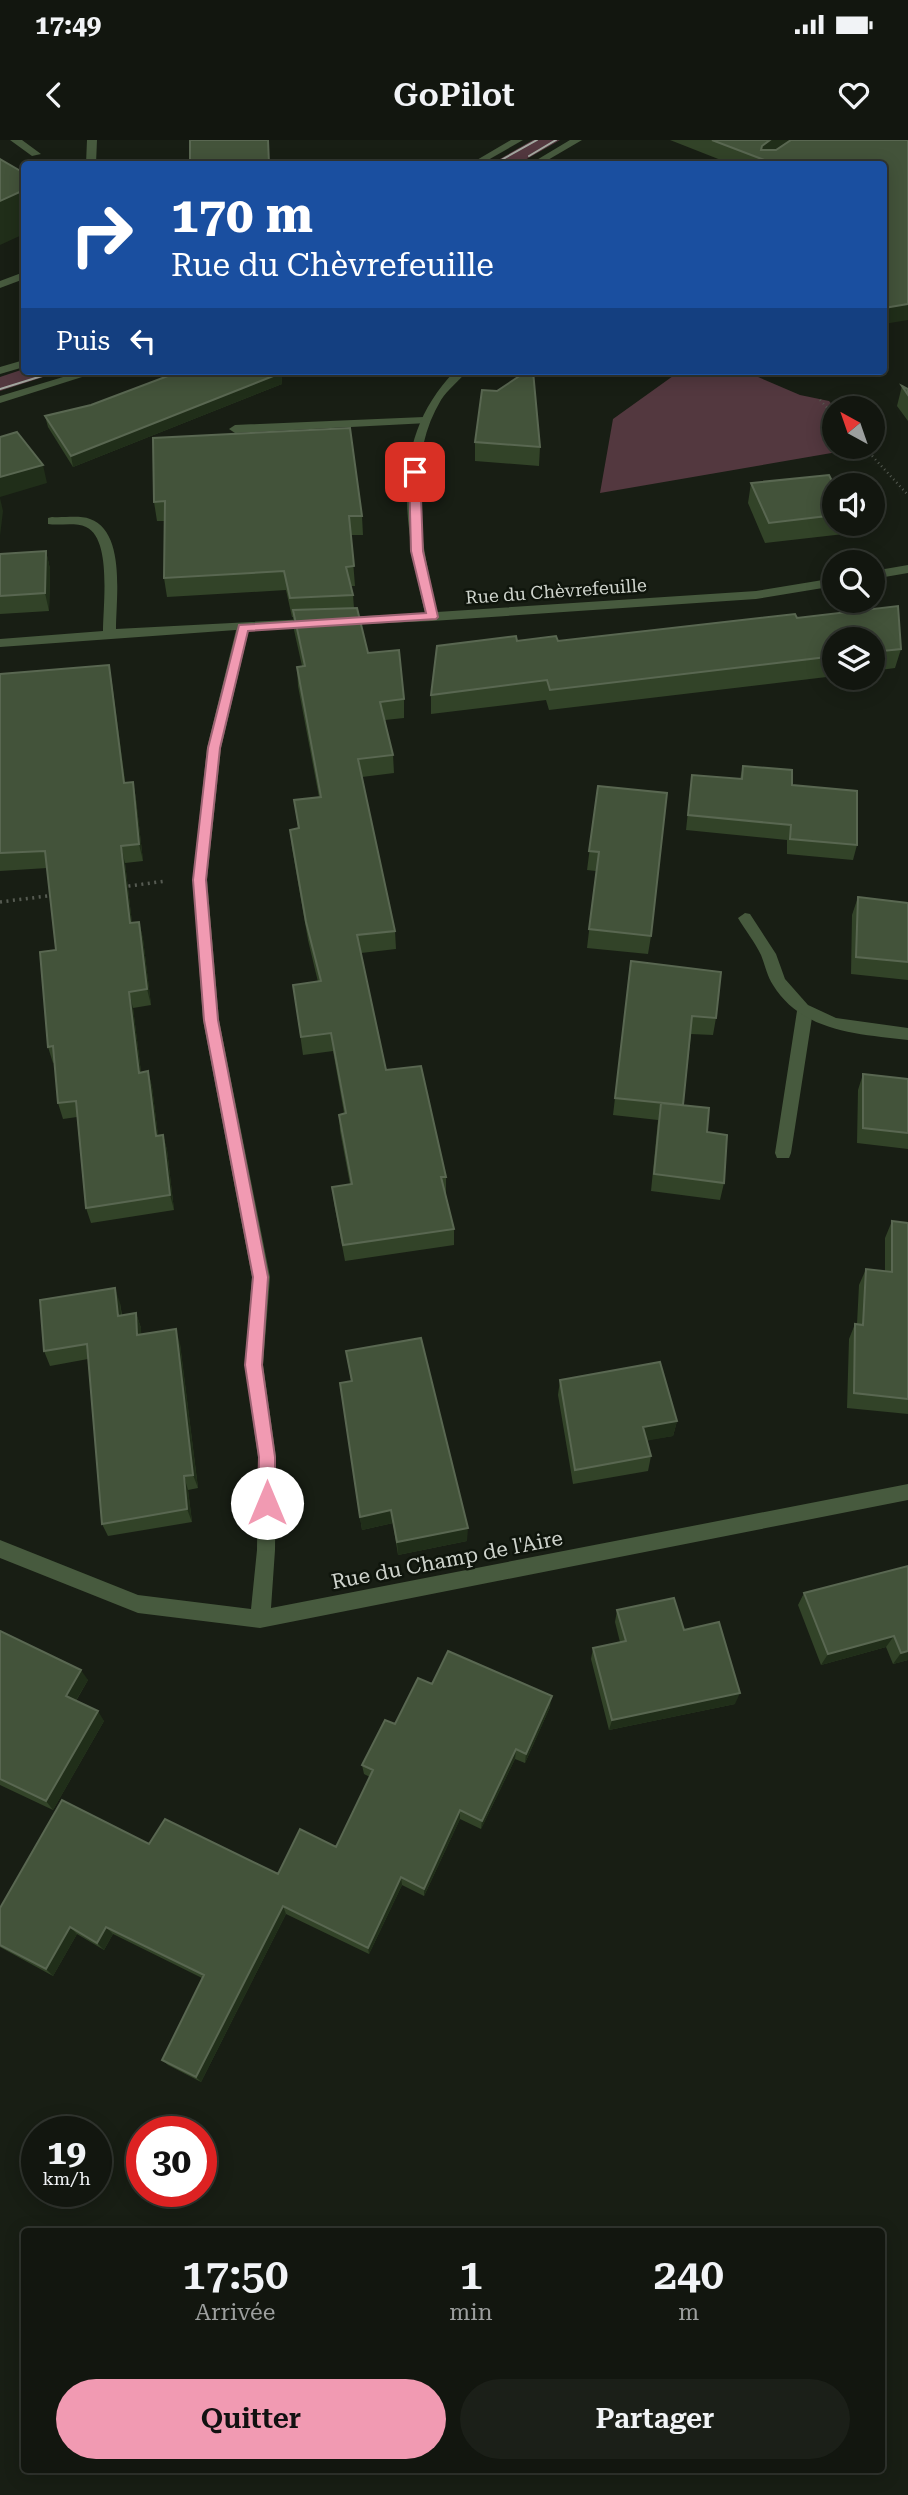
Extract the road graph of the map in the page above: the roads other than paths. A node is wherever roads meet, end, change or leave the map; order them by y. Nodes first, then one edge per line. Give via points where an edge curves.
1 (15, 140) edge
2 (92, 140) edge
3 (518, 140) edge
4 (577, 140) edge
5 (36, 154) dead end
6 (91, 161) edge
7 (480, 161) edge
8 (540, 161) edge
9 (21, 276) edge
10 (1, 285) edge
11 (21, 364) edge
12 (0, 371) edge
13 (81, 375) edge
14 (457, 375) edge
15 (0, 400) edge
16 (425, 421) junction
17 (235, 429) dead end
18 (52, 521) dead end
19 (908, 569) edge
20 (885, 573) edge
21 (822, 584) edge
22 (432, 617) junction
23 (243, 627) junction
24 (110, 633) junction
25 (0, 642) edge
26 (745, 918) dead end
27 (805, 1011) junction
28 (908, 1034) edge
29 (783, 1153) dead end
30 (908, 1492) edge
31 (0, 1549) edge
32 (260, 1619) junction

1 - 5 street
2 - 6 street
3 - 7 street
4 - 8 street
9 - 10 street
11 - 12 street
13 - 15 street
14 - 16 street via 436,399
16 - 17 street
16 - 22 street via 414,452 417,551
18 - 24 street via 87,522 103,533 109,551
19 - 20 street
21 - 22 street, Rue du Chèvrefeuille via 756,595
22 - 23 street, Rue du Chèvrefeuille
23 - 24 street, Rue du Chèvrefeuille
23 - 32 street via 214,748 200,880 211,1020 261,1277 254,1365 267,1457
24 - 25 street, Rue du Chèvrefeuille
26 - 27 street via 767,951 778,980
27 - 28 street via 836,1024
27 - 29 street
30 - 32 street, Rue du Champ de l'Aire
31 - 32 street, Rue du Champ de l'Aire via 138,1604

